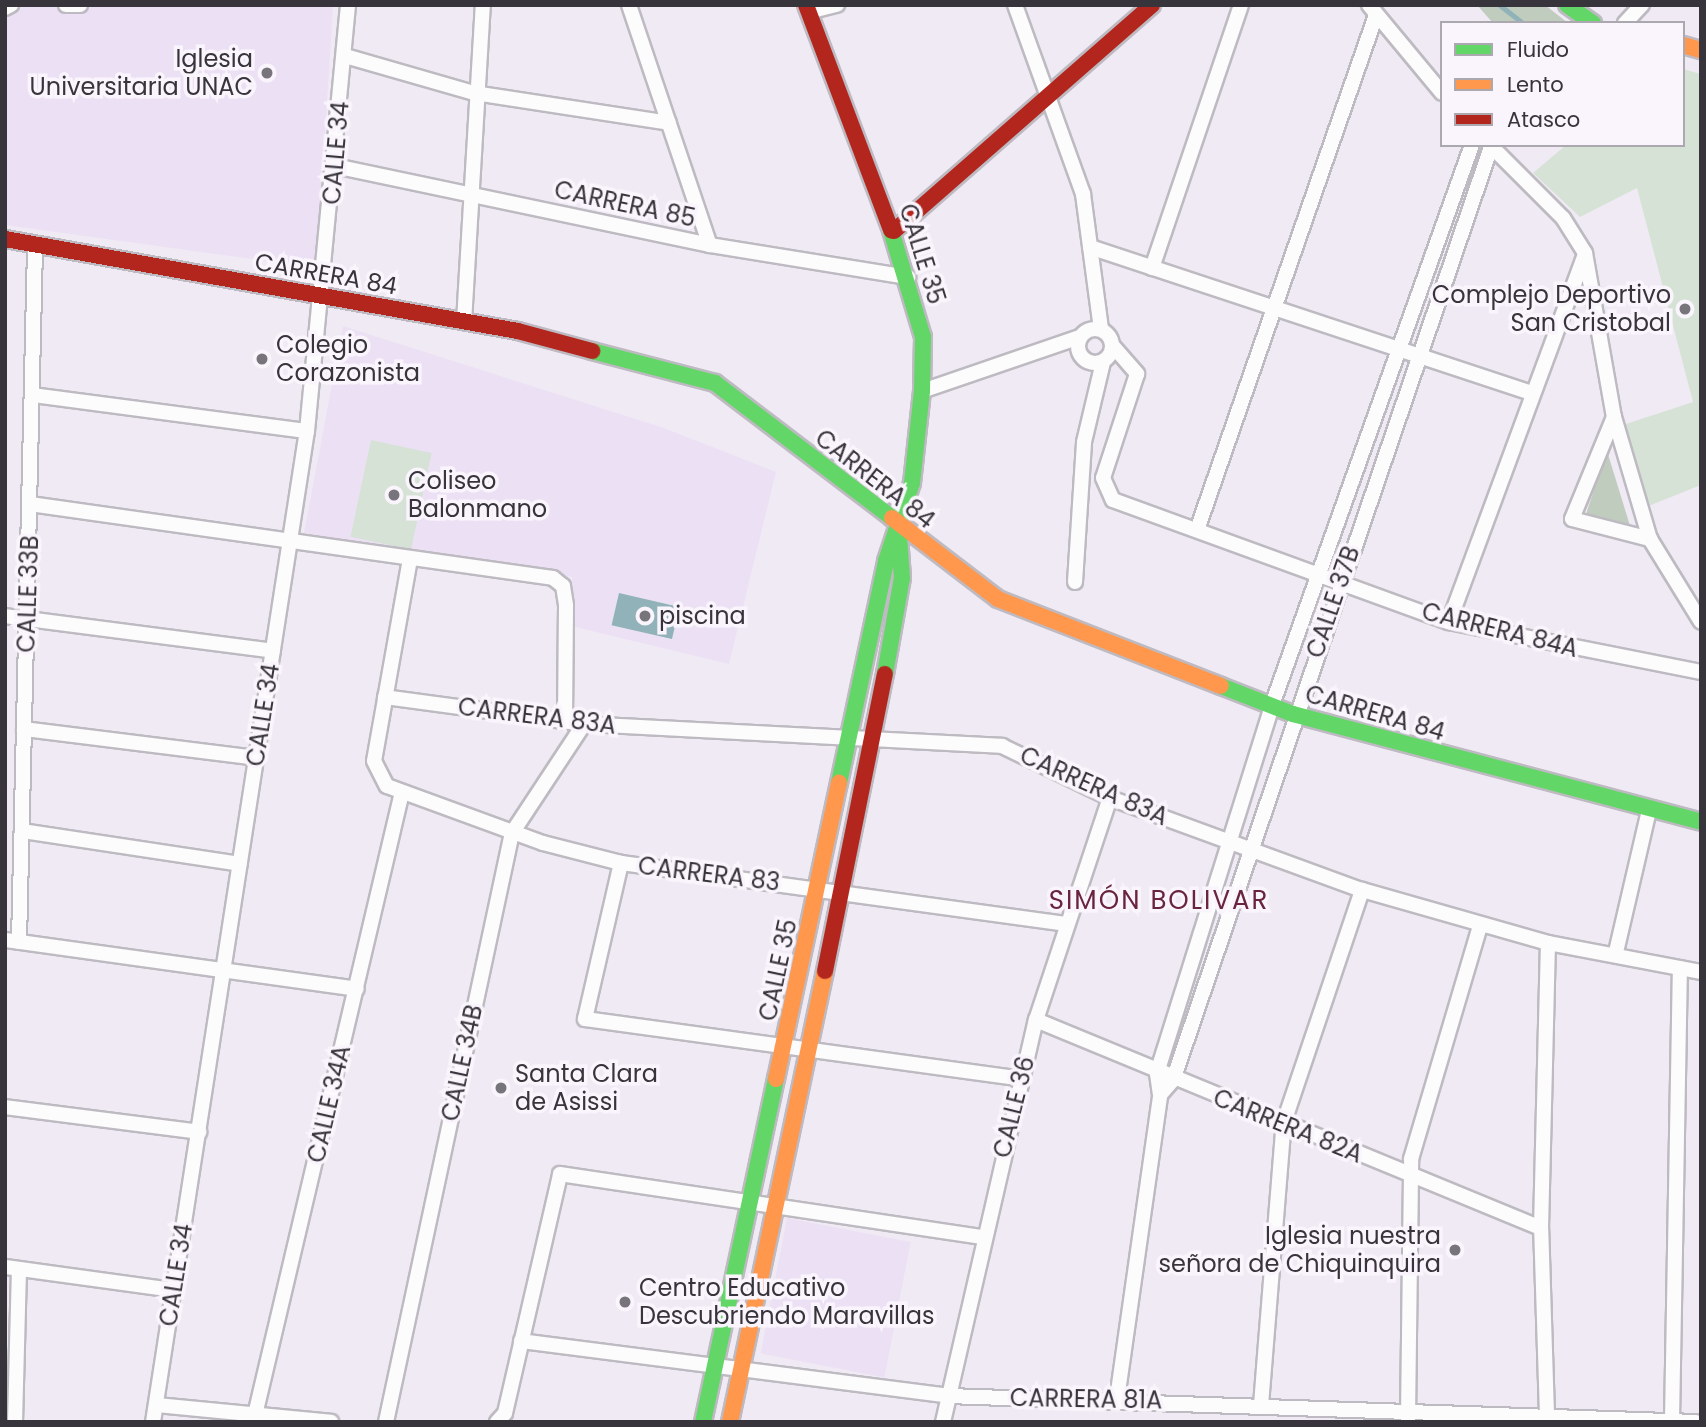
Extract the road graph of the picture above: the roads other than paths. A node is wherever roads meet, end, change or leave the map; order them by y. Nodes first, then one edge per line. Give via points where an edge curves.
1 (11, 5) edge
2 (66, 5) edge
3 (80, 5) edge
4 (348, 5) edge
5 (483, 5) edge
6 (629, 5) edge
7 (837, 5) edge
8 (1015, 5) edge
9 (1152, 5) edge
10 (1241, 5) edge
11 (1567, 5) edge
12 (1642, 5) edge
13 (5, 8) edge
14 (807, 8) edge
15 (1372, 10) edge
16 (1590, 21) edge
17 (1627, 21) edge
18 (345, 56) junction
19 (1440, 91) edge
20 (474, 93) junction
21 (1050, 94) junction
22 (669, 123) junction
23 (1471, 147) edge
24 (1490, 147) edge
25 (1491, 147) edge
26 (335, 166) junction
27 (467, 192) junction
28 (894, 231) junction
29 (5, 239) edge
30 (710, 245) junction
31 (35, 247) junction
32 (1090, 247) junction
33 (1585, 253) junction
34 (1152, 268) junction
35 (908, 276) junction
36 (325, 297) junction
37 (1275, 304) junction
38 (464, 322) junction
39 (1101, 329) junction
40 (1080, 337) junction
41 (1113, 346) junction
42 (1400, 348) junction
43 (1419, 355) junction
44 (1103, 362) junction
45 (922, 391) junction
46 (1532, 393) junction
47 (33, 394) junction
48 (1614, 417) junction
49 (307, 431) junction
50 (30, 504) junction
51 (898, 528) junction
52 (1197, 530) junction
53 (291, 537) junction
54 (1650, 538) junction
55 (410, 559) junction
56 (1322, 576) junction
57 (1340, 581) junction
58 (1075, 582) dead end
59 (5, 616) edge
60 (27, 618) junction
61 (1450, 622) junction
62 (1701, 622) edge
63 (273, 651) junction
64 (1701, 672) edge
65 (385, 697) junction
66 (1272, 705) junction
67 (1293, 714) junction
68 (565, 722) junction
69 (584, 724) junction
70 (24, 729) junction
71 (850, 735) junction
72 (874, 736) junction
73 (257, 758) junction
74 (402, 792) junction
75 (1110, 798) junction
76 (1649, 810) junction
77 (1701, 821) edge
78 (22, 831) junction
79 (512, 832) junction
80 (1228, 842) junction
81 (1250, 850) junction
82 (621, 863) junction
83 (240, 864) junction
84 (819, 888) junction
85 (840, 890) junction
86 (1362, 890) junction
87 (1066, 924) junction
88 (1480, 926) junction
89 (12, 941) edge
90 (1548, 943) junction
91 (1616, 952) junction
92 (1680, 968) junction
93 (224, 969) junction
94 (1701, 972) edge
95 (357, 989) junction
96 (1036, 1020) junction
97 (785, 1049) junction
98 (805, 1052) junction
99 (1157, 1073) junction
100 (1021, 1079) junction
101 (1173, 1080) junction
102 (1160, 1095) junction
103 (5, 1107) edge
104 (1284, 1122) junction
105 (199, 1132) junction
106 (1412, 1178) junction
107 (753, 1202) junction
108 (775, 1204) junction
109 (1541, 1228) junction
110 (982, 1237) junction
111 (12, 1268) edge
112 (174, 1290) junction
113 (521, 1342) junction
114 (714, 1367) junction
115 (741, 1371) junction
116 (948, 1396) junction
117 (1118, 1399) junction
118 (156, 1405) junction
119 (1261, 1405) junction
120 (255, 1415) junction
121 (1547, 1415) junction
122 (501, 1417) edge
123 (1408, 1417) edge
124 (1672, 1421) edge
125 (15, 1422) edge
126 (153, 1422) edge
127 (331, 1422) edge
128 (386, 1422) edge
129 (702, 1422) edge
130 (730, 1422) edge
131 (943, 1422) edge
132 (1696, 1422) edge

1 - 13 street
2 - 3 street
4 - 18 street, CALLE 34
5 - 20 street
6 - 22 street
7 - 14 street
8 - 21 street
9 - 21 street
10 - 34 street
11 - 16 street
12 - 17 street
14 - 28 street, CALLE 35
15 - 19 street
15 - 37 street
18 - 20 street
18 - 26 street, CALLE 34
20 - 22 street
20 - 27 street
21 - 28 street
21 - 32 street via 1083,194
22 - 30 street
23 - 42 street, CALLE 37B
24 - 43 street, CALLE 37B
25 - 33 street via 1563,218
26 - 27 street, CARRERA 85
26 - 36 street, CALLE 34
27 - 30 street, CARRERA 85
27 - 38 street
28 - 35 street, CALLE 35
29 - 31 street, CARRERA 84
30 - 35 street, CARRERA 85
31 - 36 street, CARRERA 84
31 - 47 street, CALLE 33B
32 - 34 street
32 - 39 street
33 - 46 street
33 - 48 street
34 - 37 street
35 - 45 street, CALLE 35 via 923,337
36 - 38 street, CARRERA 84
36 - 49 street, CALLE 34
37 - 42 street
37 - 52 street
38 - 51 street, CARRERA 84 via 581,345 715,383
39 - 40 street
39 - 41 street
40 - 44 street via 1085,360
40 - 45 street
41 - 44 street
41 - 52 street, CARRERA 84A via 1136,368 1103,478 1108,496
42 - 43 street
42 - 56 street, CALLE 37B
43 - 46 street
43 - 57 street, CALLE 37B
44 - 58 street via 1084,442
45 - 51 street, CALLE 35 via 912,483
46 - 61 street
47 - 49 street
47 - 50 street, CALLE 33B
48 - 54 street
48 - 54 street via 1572,519
49 - 53 street, CALLE 34
50 - 53 street
50 - 60 street, CALLE 33B
51 - 66 street, CARRERA 84 via 999,599
51 - 71 street, CALLE 35
51 - 72 street, CALLE 35 via 902,578
52 - 56 street, CARRERA 84A
53 - 55 street
53 - 63 street, CALLE 34
54 - 62 street
55 - 65 street
55 - 68 street via 553,578 563,586
56 - 57 street, CARRERA 84A
56 - 66 street, CALLE 37B
57 - 61 street, CARRERA 84A
57 - 67 street, CALLE 37B
59 - 60 street
60 - 63 street
60 - 70 street, CALLE 33B
61 - 64 street, CARRERA 84A
63 - 73 street, CALLE 34
65 - 68 street, CARRERA 83A
65 - 74 street, CARRERA 83 via 373,766 380,780
66 - 67 street, CARRERA 84
66 - 80 street, CALLE 37B
67 - 76 street, CARRERA 84
67 - 81 street, CALLE 37B
68 - 69 street, CARRERA 83A
69 - 71 street, CARRERA 83A
69 - 79 street, CALLE 34B
70 - 73 street
70 - 78 street, CALLE 33B
71 - 72 street, CARRERA 83A
71 - 84 street, CALLE 35
72 - 75 street, CARRERA 83A via 1021,751
72 - 85 street, CALLE 35
73 - 83 street, CALLE 34
74 - 79 street, CARRERA 83
74 - 95 street, CALLE 34A
75 - 80 street, CARRERA 83A
75 - 87 street, CALLE 36
76 - 77 street, CARRERA 84
76 - 91 street
78 - 83 street
78 - 89 street, CALLE 33B
79 - 82 street, CARRERA 83
79 - 128 street, CALLE 34B
80 - 81 street, CARRERA 83A
80 - 99 street, CALLE 37B
81 - 86 street, CARRERA 83A
81 - 101 street, CALLE 37B
82 - 84 street, CARRERA 83
82 - 97 street via 585,1019
83 - 93 street, CALLE 34
84 - 85 street, CARRERA 83
84 - 97 street, CALLE 35
85 - 87 street, CARRERA 83
85 - 98 street, CALLE 35
86 - 88 street, CARRERA 83A
86 - 104 street
87 - 96 street, CALLE 36
88 - 90 street, CARRERA 83A
88 - 106 street via 1412,1159
89 - 93 street
90 - 91 street, CARRERA 83A
90 - 109 street
91 - 92 street, CARRERA 83A
92 - 94 street, CARRERA 83A
92 - 124 street
93 - 95 street
93 - 105 street, CALLE 34
95 - 120 street, CALLE 34A
96 - 99 street, CARRERA 82A
96 - 100 street, CALLE 36
97 - 98 street
97 - 107 street, CALLE 35
98 - 100 street
98 - 108 street, CALLE 35
99 - 101 street, CARRERA 82A
99 - 102 street, CALLE 37B
100 - 110 street, CALLE 36
101 - 102 street, CALLE 37B
101 - 104 street, CARRERA 82A
102 - 117 street, CALLE 37B
103 - 105 street
104 - 106 street, CARRERA 82A
104 - 119 street
105 - 112 street, CALLE 34
106 - 109 street, CARRERA 82A
106 - 123 street
107 - 108 street
107 - 113 street via 560,1174
107 - 114 street, CALLE 35
108 - 110 street
108 - 115 street, CALLE 35
109 - 121 street
110 - 116 street, CALLE 36
111 - 112 street
111 - 125 street
112 - 118 street, CALLE 34
113 - 114 street, CARRERA 81A
113 - 122 street
114 - 115 street, CARRERA 81A
114 - 129 street, CALLE 35
115 - 116 street, CARRERA 81A
115 - 130 street, CALLE 35
116 - 117 street, CARRERA 81A
116 - 131 street, CALLE 36
117 - 119 street, CARRERA 81A
118 - 120 street
118 - 126 street, CALLE 34
119 - 123 street, CARRERA 81A
120 - 127 street
121 - 123 street, CARRERA 81A
121 - 124 street, CARRERA 81A
124 - 132 street, CARRERA 81A

